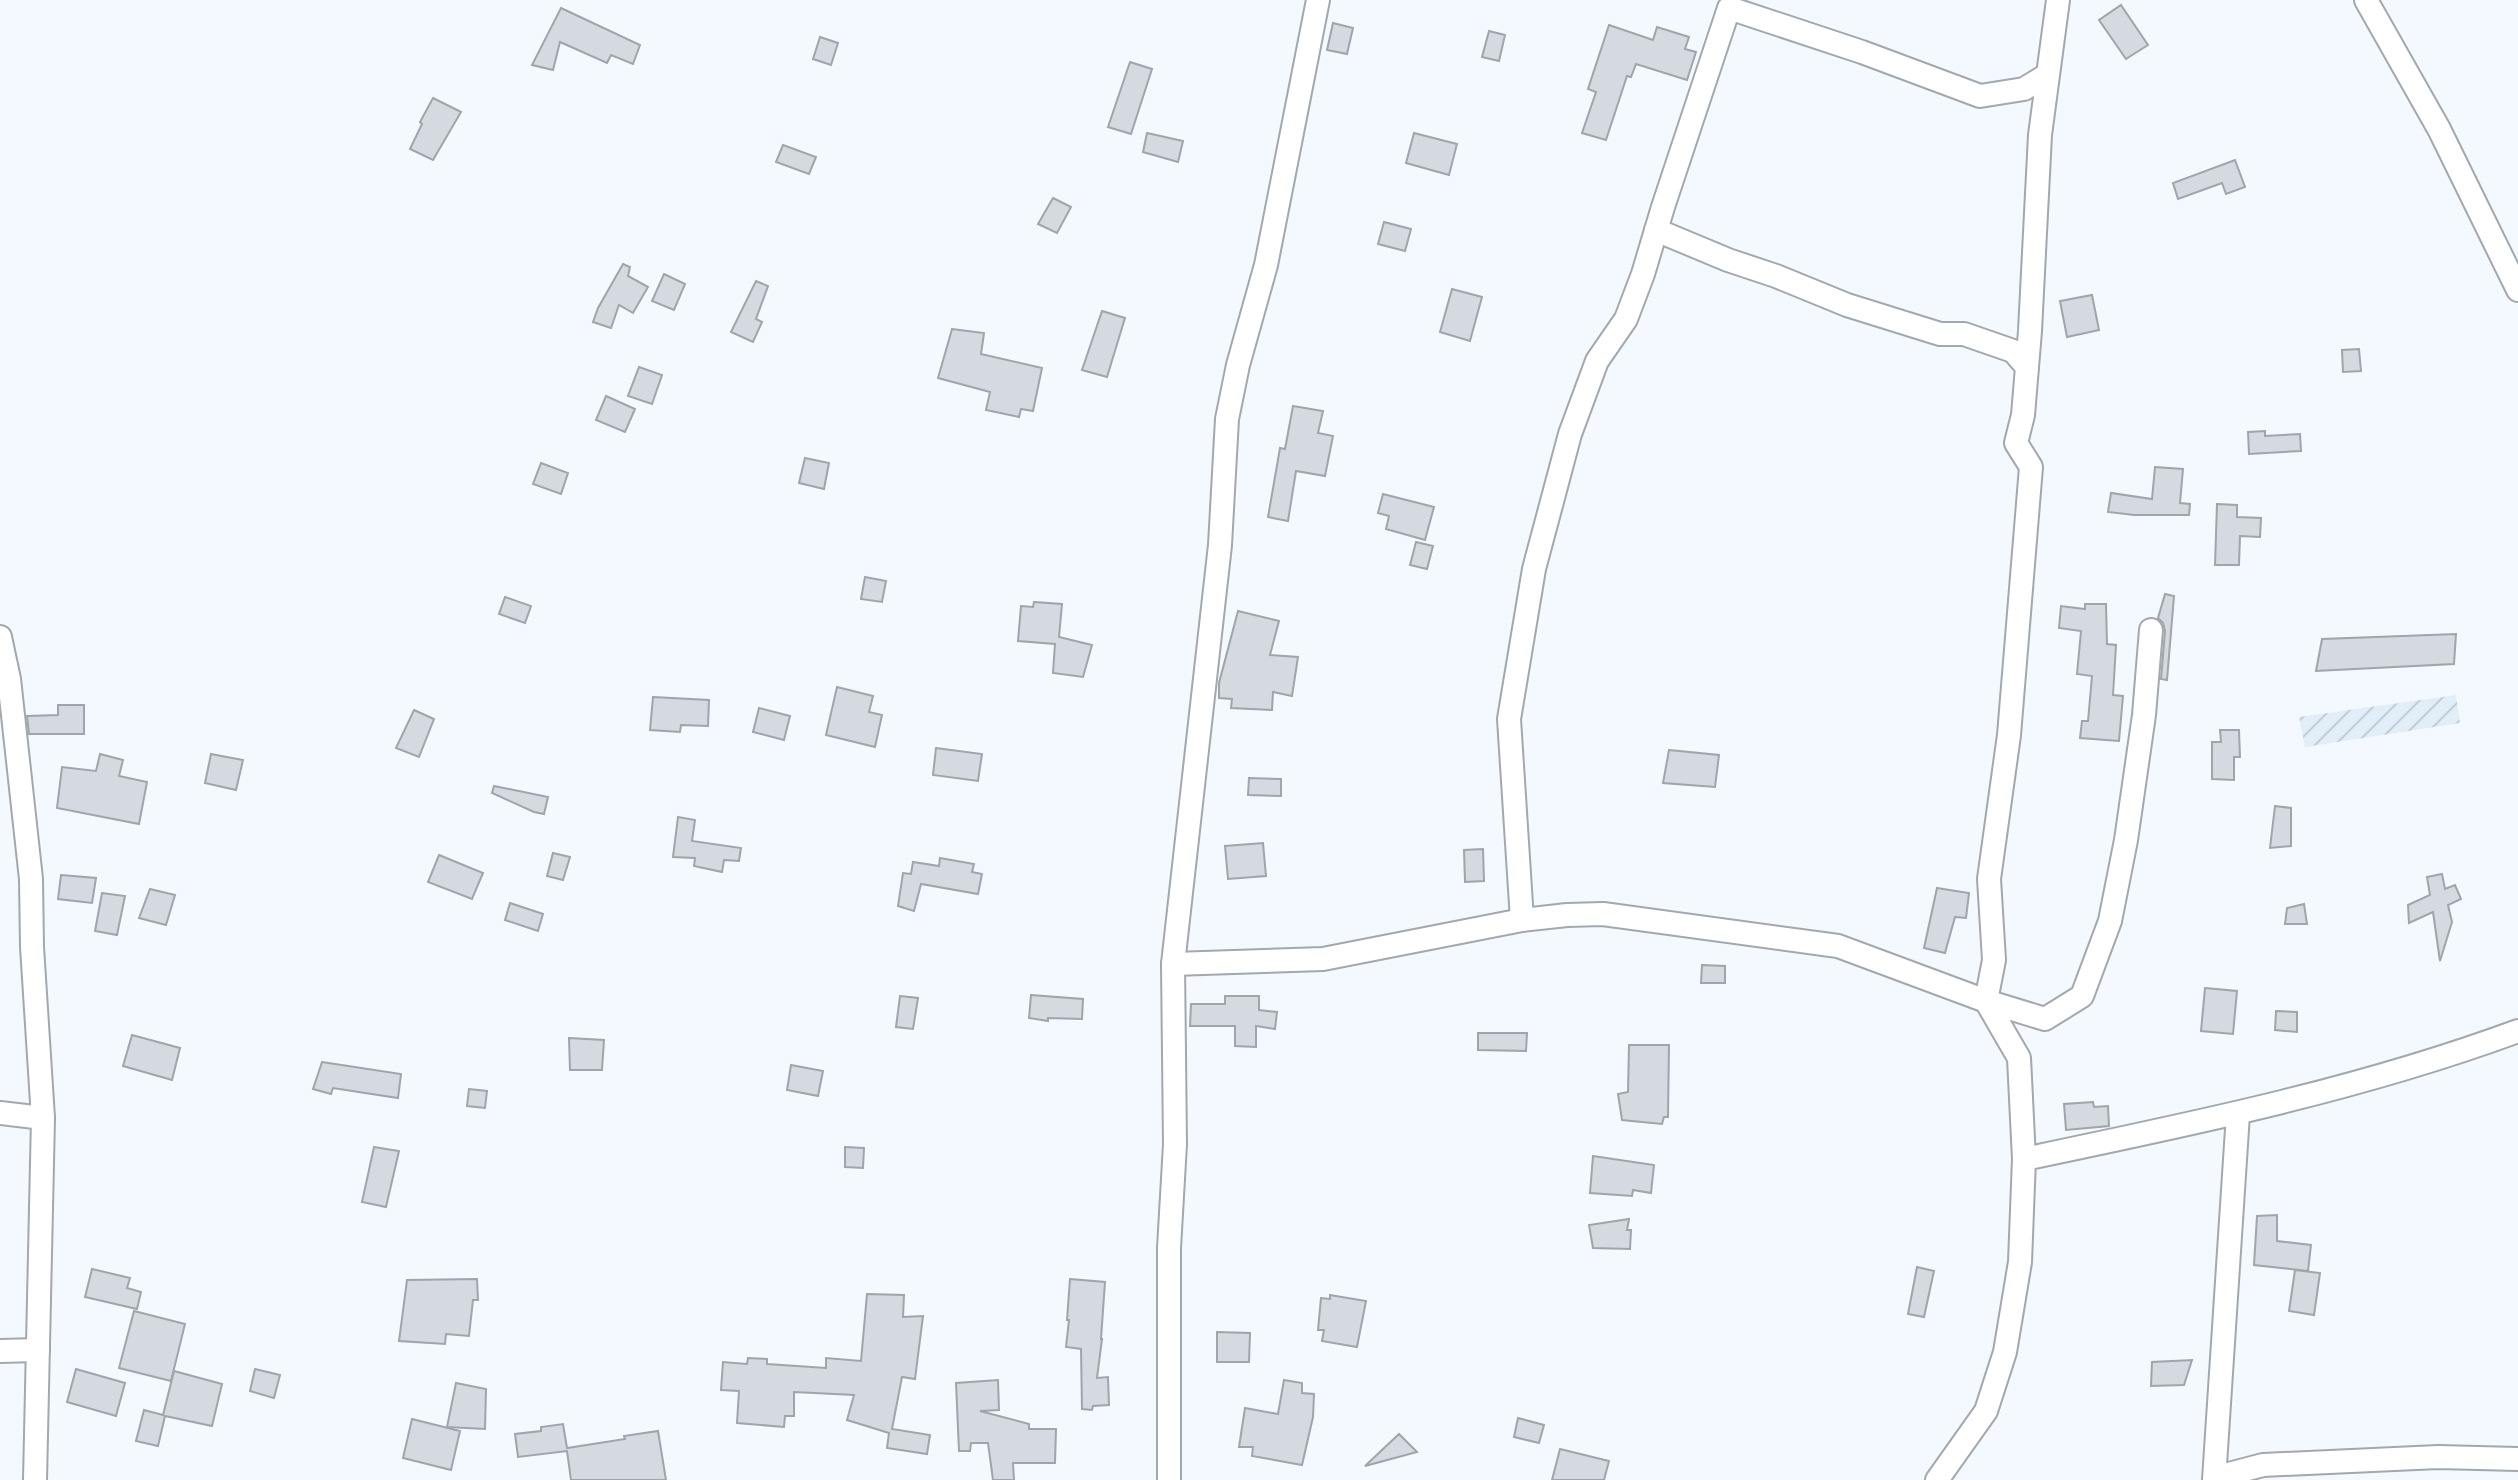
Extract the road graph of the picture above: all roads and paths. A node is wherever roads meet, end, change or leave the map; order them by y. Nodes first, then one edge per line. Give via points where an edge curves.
1 (1318, 0) edge
2 (2058, 0) edge
3 (2366, 0) edge
4 (2047, 75) junction
5 (1656, 230) junction
6 (2518, 290) edge
7 (2027, 367) junction
8 (2151, 630) dead end
9 (0, 637) edge
10 (1522, 920) junction
11 (1173, 964) junction
12 (1986, 1001) junction
13 (2518, 1031) edge
14 (0, 1113) edge
15 (2238, 1114) junction
16 (43, 1118) junction
17 (2024, 1159) junction
18 (38, 1350) junction
19 (0, 1351) edge
20 (2518, 1459) edge
21 (35, 1480) edge
22 (1169, 1480) edge
23 (1937, 1480) edge
24 (2214, 1480) edge
25 (2222, 1480) edge

1 - 11 street via 1266,265 1227,419 1220,545
2 - 4 street
3 - 6 street via 2439,129
4 - 5 street via 2024,89 1980,96 1729,8
4 - 7 street
5 - 7 street via 1847,305 2013,351
5 - 10 street via 1626,319 1597,361 1570,434 1534,569 1509,719
7 - 12 street via 2016,443 2031,467 2009,735 1989,879 1994,960
8 - 12 street via 2126,840 2110,921 2082,996 2045,1019
9 - 16 street via 31,879
10 - 11 street via 1323,959
10 - 12 street via 1603,914 1838,946
11 - 22 street
12 - 17 street via 2019,1058
13 - 15 street via 2445,1058
14 - 16 street
15 - 17 street
15 - 24 street
16 - 18 street
17 - 23 street via 2020,1262 2005,1352 1986,1411
18 - 19 street
18 - 21 street
20 - 25 street via 2263,1465

